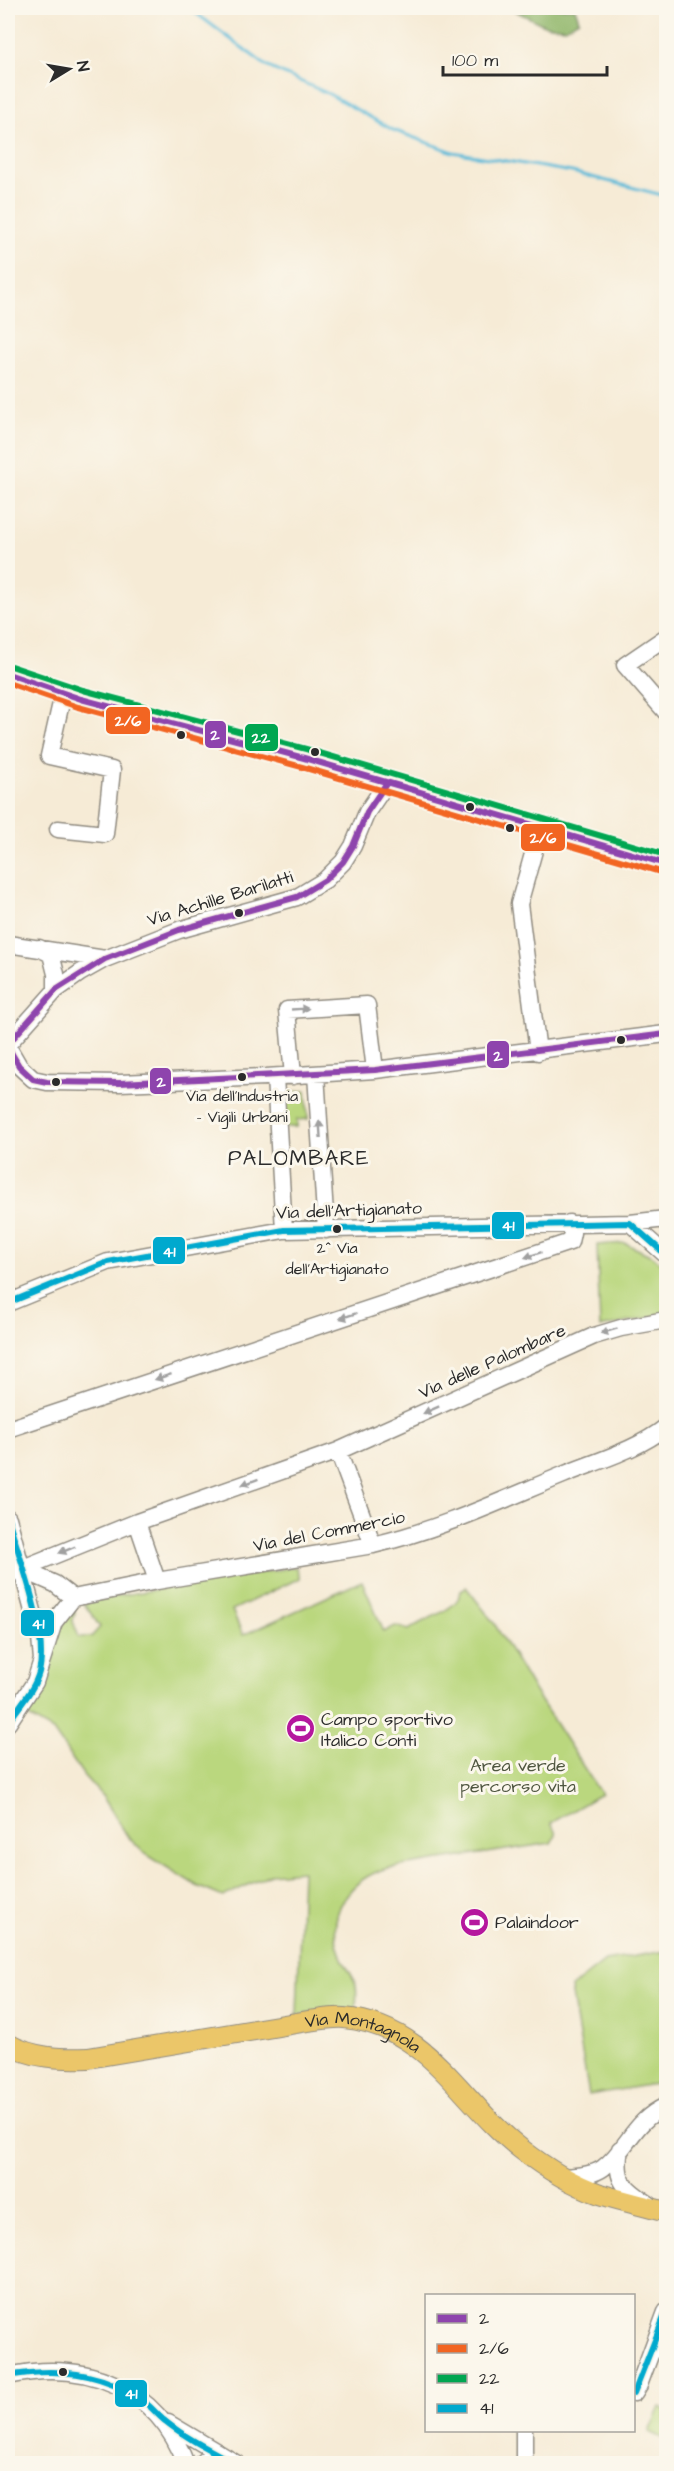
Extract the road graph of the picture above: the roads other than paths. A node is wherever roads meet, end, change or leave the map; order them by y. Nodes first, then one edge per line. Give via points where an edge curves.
1 (666, 637) edge
2 (8, 674) edge
3 (63, 694) junction
4 (666, 712) edge
5 (366, 778) junction
6 (386, 784) junction
7 (367, 812) junction
8 (58, 829) dead end
9 (540, 829) junction
10 (666, 864) edge
11 (8, 944) edge
12 (47, 950) junction
13 (105, 959) junction
14 (80, 973) junction
15 (56, 990) junction
16 (666, 1034) edge
17 (8, 1046) edge
18 (538, 1052) junction
19 (375, 1070) junction
20 (316, 1074) junction
21 (293, 1076) junction
22 (275, 1077) junction
23 (666, 1219) edge
24 (568, 1223) junction
25 (630, 1223) junction
26 (284, 1230) junction
27 (326, 1230) junction
28 (666, 1255) edge
29 (8, 1303) edge
30 (666, 1320) edge
31 (666, 1427) edge
32 (8, 1429) edge
33 (338, 1451) junction
34 (8, 1518) edge
35 (137, 1522) junction
36 (373, 1545) junction
37 (43, 1560) junction
38 (14, 1571) edge
39 (157, 1581) junction
40 (55, 1584) junction
41 (73, 1598) junction
42 (42, 1660) junction
43 (10, 1714) edge
44 (8, 2044) edge
45 (666, 2106) edge
46 (610, 2168) junction
47 (562, 2177) junction
48 (599, 2194) junction
49 (661, 2210) edge
50 (666, 2312) edge
51 (8, 2376) edge
52 (635, 2390) edge
53 (164, 2421) junction
54 (524, 2432) edge
55 (199, 2442) junction
56 (180, 2447) junction
57 (204, 2461) edge
58 (231, 2461) edge
59 (186, 2463) edge
60 (524, 2463) edge

1 - 4 street via 625,665
2 - 3 main road
3 - 5 main road
3 - 8 street via 49,756 112,770 105,834
5 - 6 main road
5 - 7 street, Via Achille Barilatti
6 - 7 street, Via Achille Barilatti
6 - 9 main road
7 - 13 street, Via Achille Barilatti via 343,862 312,889 297,897 179,930
9 - 10 main road
9 - 18 street via 519,904
11 - 12 street
12 - 13 street
12 - 14 street via 71,961
12 - 15 street via 56,974
13 - 14 street, Via Achille Barilatti
14 - 15 street, Via Achille Barilatti
15 - 17 street, Via Achille Barilatti
16 - 18 street
17 - 22 street via 33,1079 47,1082
18 - 19 street
19 - 20 street
21 -> 19 street via 287,1010 367,1005
20 - 21 street
27 -> 20 street
21 - 22 street
22 - 26 street
23 - 25 street, Via dell'Artigianato
24 - 25 street, Via dell'Artigianato
24 - 27 street, Via dell'Artigianato
24 -> 32 street via 570,1242
25 - 28 street
26 - 27 street, Via dell'Artigianato
26 - 29 street, Via dell'Artigianato via 108,1262
30 -> 33 street, Via delle Palombare via 594,1336
31 - 36 street, Via del Commercio via 623,1450 468,1515
33 -> 35 street, Via delle Palombare
33 - 36 street
34 - 38 street
35 -> 37 street, Via delle Palombare
35 - 39 street
36 - 39 street, Via del Commercio
37 - 38 street, Via delle Palombare
37 - 40 street
38 - 40 street
38 - 42 street via 40,1637
39 - 41 street, Via del Commercio
40 - 41 street
41 - 42 street via 54,1622
42 - 43 street via 35,1683
44 - 47 main road, Via Montagnola via 34,2055 88,2058 308,2021 342,2018 369,2022 396,2032 434,2059 519,2148
45 - 46 street via 646,2118
46 - 47 street
46 - 48 street
46 - 49 street via 630,2191
47 - 48 main road, Via Montagnola
48 - 49 main road, Via Montagnola
50 - 52 street
51 - 53 street via 60,2370 88,2374 119,2385
53 - 55 street
53 - 56 street
54 - 60 street
55 - 56 street
55 - 58 street
56 - 57 street
56 - 59 street
57 - 58 street

